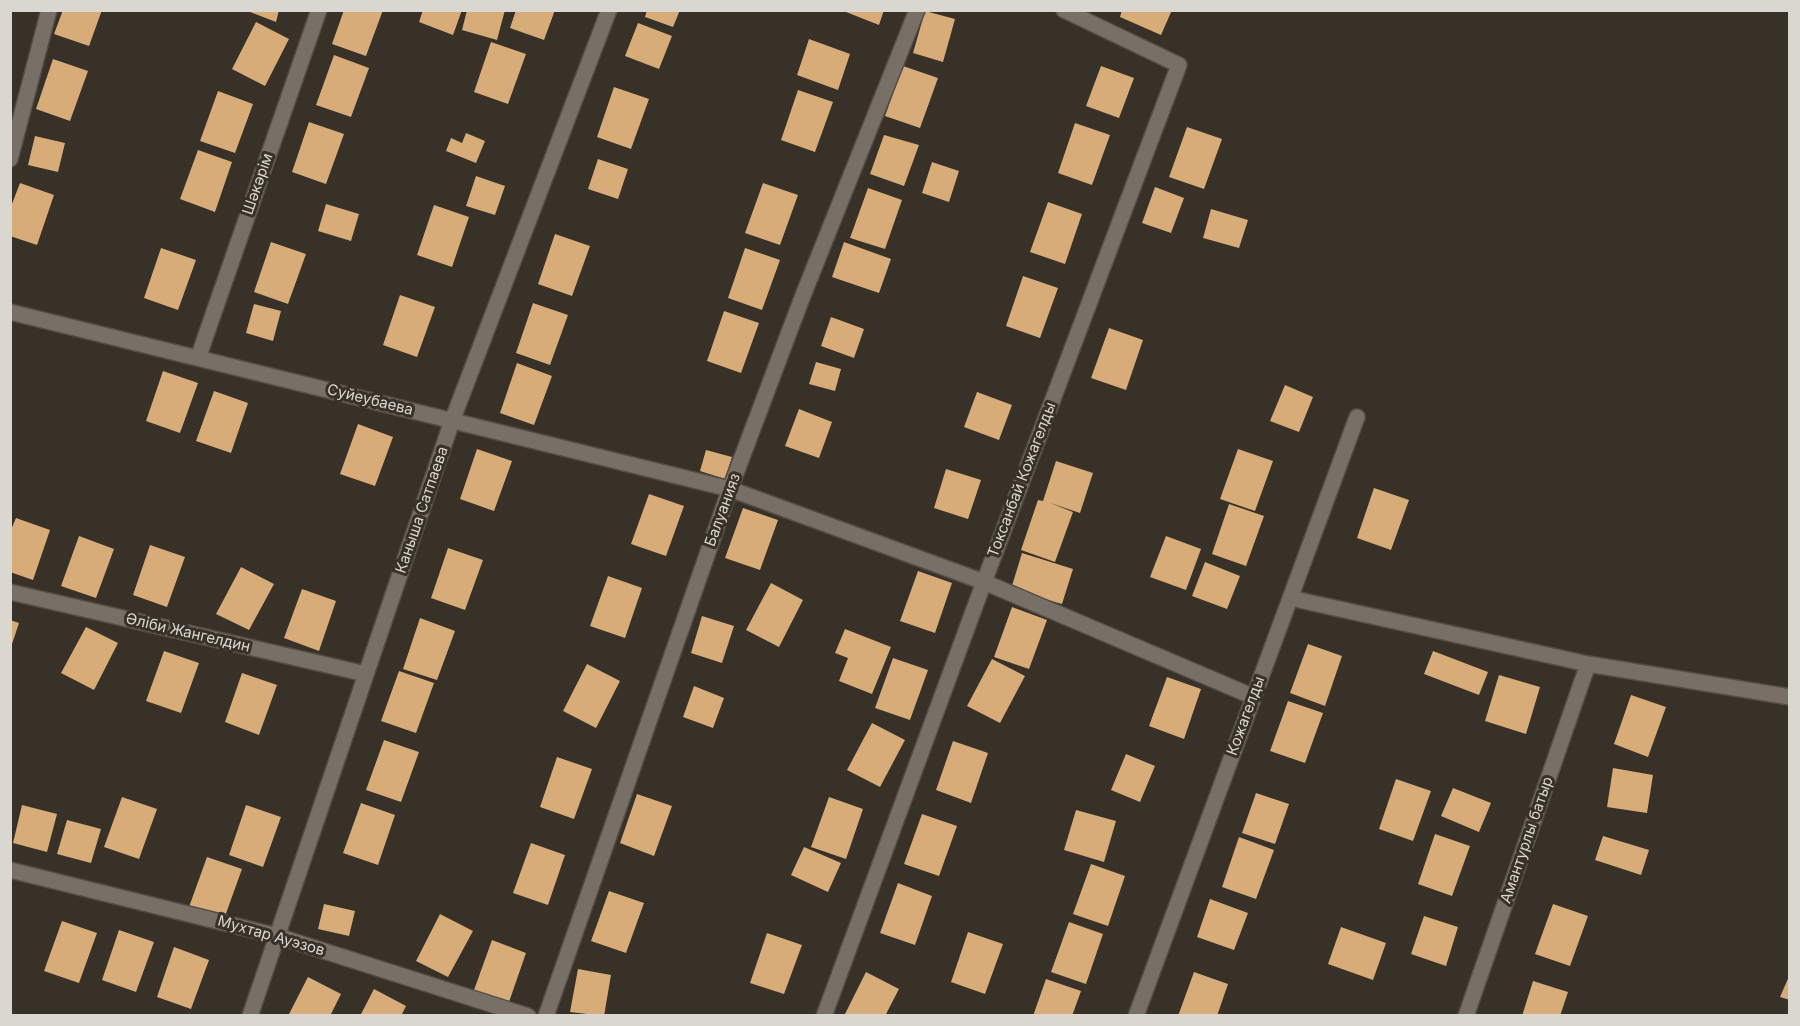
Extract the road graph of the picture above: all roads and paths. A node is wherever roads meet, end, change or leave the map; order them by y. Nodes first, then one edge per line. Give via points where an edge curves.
1 (49, 10) edge
2 (319, 10) edge
3 (609, 10) edge
4 (917, 10) edge
5 (1064, 10) edge
6 (10, 159) edge
7 (10, 312) edge
8 (198, 358) junction
9 (1357, 417) dead end
10 (452, 421) junction
11 (730, 489) junction
12 (984, 582) junction
13 (10, 592) edge
14 (1290, 598) junction
15 (1588, 664) junction
16 (366, 674) junction
17 (1254, 697) junction
18 (1790, 697) edge
19 (10, 870) edge
20 (277, 936) junction
21 (250, 1016) edge
22 (528, 1016) edge
23 (546, 1016) edge
24 (824, 1016) edge
25 (1136, 1016) edge
26 (1466, 1016) edge

1 - 6 street
2 - 8 street, Шәкәрім
3 - 10 street, Каныша Сатпаева
4 - 11 street, Балуанияз
5 - 12 street, Токсанбай Кожагелды via 1179,65
7 - 8 street, Суйеубаева
8 - 10 street, Суйеубаева
9 - 14 street, Кожагелды
10 - 11 street, Суйеубаева
10 - 16 street, Каныша Сатпаева
11 - 12 street, Суйеубаева
11 - 23 street, Балуанияз
12 - 17 street, Суйеубаева
12 - 24 street, Токсанбай Кожагелды
13 - 16 street, Әліби Жангелдин
14 - 15 street
14 - 17 street, Кожагелды
15 - 18 street
15 - 26 street, Амантурлы батыр
16 - 20 street, Каныша Сатпаева
17 - 25 street, Кожагелды
19 - 20 street, Мухтар Ауэзов
20 - 21 street, Каныша Сатпаева
20 - 22 street, Мухтар Ауэзов

